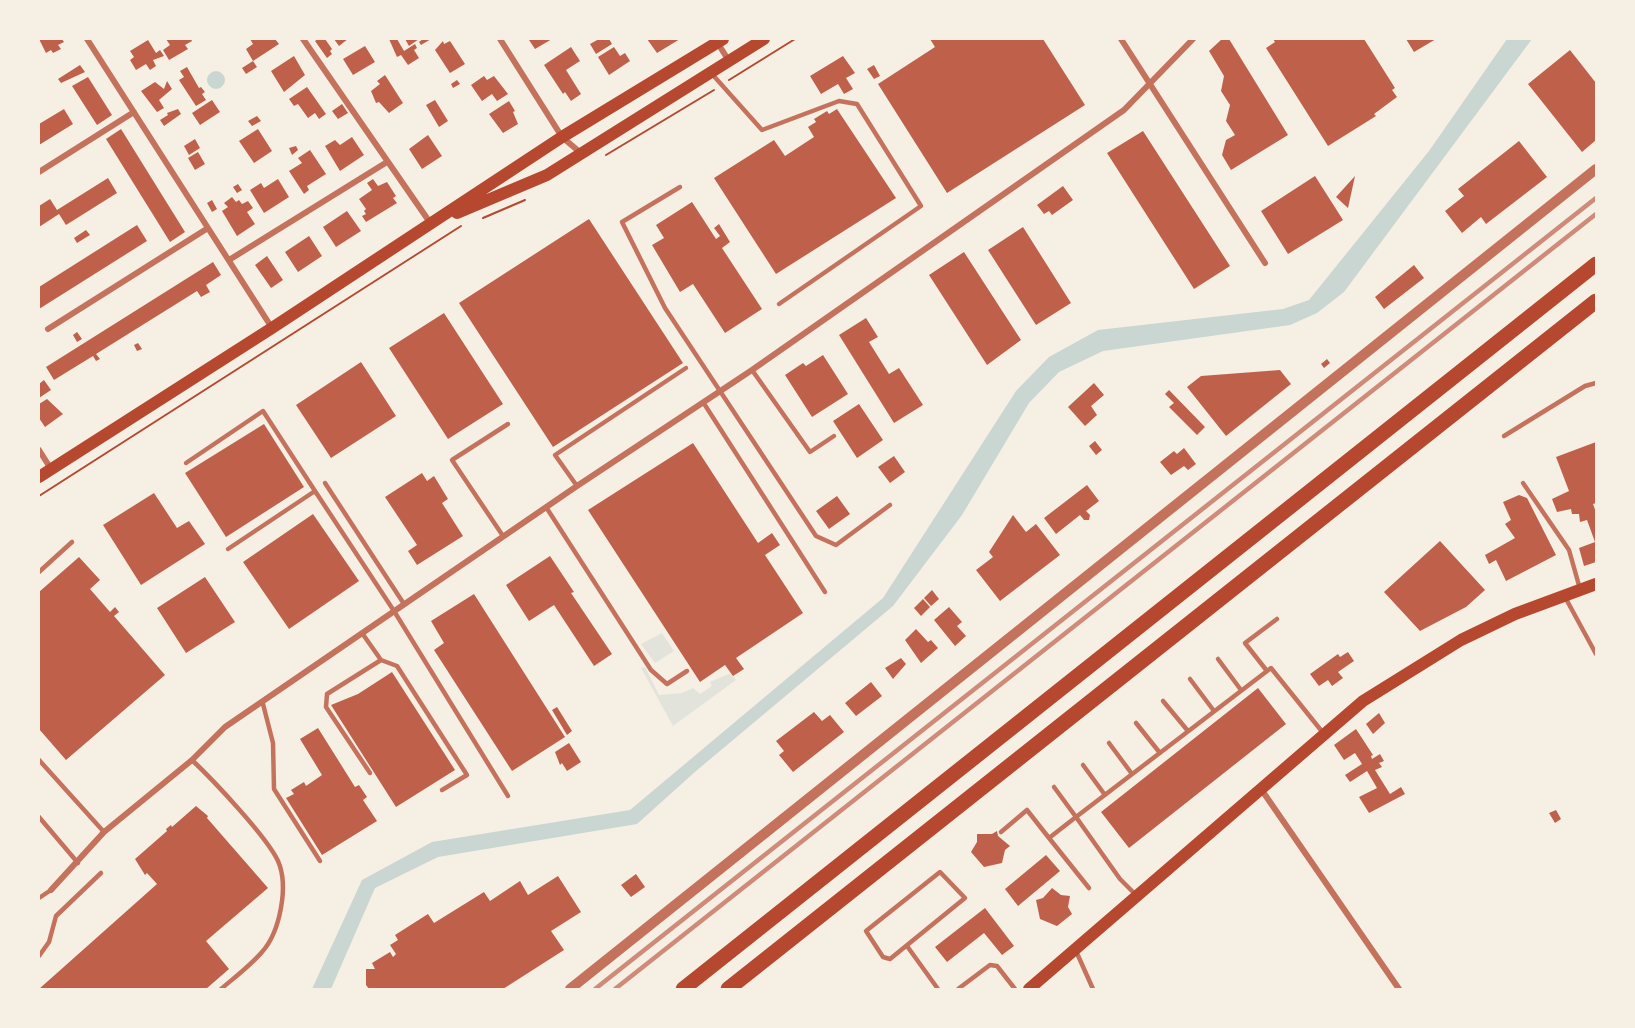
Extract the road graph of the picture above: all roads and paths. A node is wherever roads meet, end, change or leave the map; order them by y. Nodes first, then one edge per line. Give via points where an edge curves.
1 (87, 39) edge
2 (303, 39) edge
3 (500, 39) edge
4 (765, 39) edge
5 (795, 39) edge
6 (1121, 39) edge
7 (1193, 39) edge
8 (718, 40) edge
9 (729, 62) junction
10 (711, 74) junction
11 (1149, 83) junction
12 (722, 85) junction
13 (134, 112) junction
14 (562, 137) junction
15 (583, 155) junction
16 (603, 157) dead end
17 (387, 162) junction
18 (1596, 169) edge
19 (39, 172) edge
20 (680, 187) dead end
21 (533, 195) dead end
22 (482, 218) dead end
23 (431, 224) junction
24 (461, 226) dead end
25 (208, 228) junction
26 (229, 260) junction
27 (1265, 263) dead end
28 (1596, 264) edge
29 (1596, 301) edge
30 (779, 304) dead end
31 (272, 328) junction
32 (48, 329) dead end
33 (686, 368) dead end
34 (752, 370) junction
35 (1596, 383) edge
36 (720, 391) junction
37 (703, 402) junction
38 (508, 424) dead end
39 (834, 436) dead end
40 (1504, 436) dead end
41 (39, 450) edge
42 (186, 463) dead end
43 (51, 469) junction
44 (39, 477) edge
45 (325, 483) dead end
46 (1523, 483) dead end
47 (577, 486) junction
48 (315, 491) junction
49 (39, 496) edge
50 (890, 505) dead end
51 (546, 507) junction
52 (503, 536) junction
53 (72, 543) dead end
54 (228, 549) dead end
55 (39, 572) edge
56 (1596, 584) edge
57 (1580, 589) junction
58 (825, 592) dead end
59 (1563, 595) junction
60 (404, 604) junction
61 (394, 611) junction
62 (1277, 619) dead end
63 (362, 633) junction
64 (1596, 654) edge
65 (1218, 659) dead end
66 (381, 660) junction
67 (1266, 670) junction
68 (687, 671) dead end
69 (1190, 679) dead end
70 (1241, 690) junction
71 (1163, 701) dead end
72 (263, 704) junction
73 (1214, 711) junction
74 (1136, 723) dead end
75 (1188, 731) junction
76 (1324, 734) junction
77 (1109, 743) dead end
78 (1160, 753) junction
79 (39, 760) edge
80 (192, 760) junction
81 (1083, 765) dead end
82 (370, 773) dead end
83 (1132, 774) junction
84 (1054, 787) dead end
85 (1261, 788) junction
86 (442, 790) dead end
87 (1105, 795) junction
88 (508, 796) dead end
89 (39, 817) edge
90 (1076, 817) junction
91 (104, 832) junction
92 (1001, 832) dead end
93 (1049, 838) junction
94 (320, 861) dead end
95 (78, 863) junction
96 (101, 873) dead end
97 (1089, 888) dead end
98 (51, 890) joint
99 (1137, 896) junction
100 (39, 898) edge
101 (907, 946) junction
102 (1075, 948) junction
103 (39, 956) edge
104 (221, 989) edge
105 (570, 989) edge
106 (683, 989) edge
107 (728, 989) edge
108 (938, 989) edge
109 (958, 989) edge
110 (1015, 989) edge
111 (1029, 989) edge
112 (1093, 989) edge
113 (1399, 989) edge

1 - 13 street
2 - 17 street
3 - 14 street
4 - 9 main road
5 - 12 path
6 - 11 street
7 - 11 street
8 - 9 street
8 - 14 main road
9 - 10 main road
10 - 12 lane
10 - 15 main road
11 - 27 street
11 - 34 street via 1124,110
12 - 16 path
12 - 30 lane via 762,130 839,100 857,104 921,206
13 - 19 street
13 - 25 street
14 - 15 street
14 - 23 main road
15 - 23 main road via 547,175
17 - 23 street
17 - 26 street
18 - 105 street
20 - 36 lane via 622,222 665,308
21 - 22 path
23 - 31 main road
24 - 49 path
25 - 26 street
25 - 32 street
26 - 31 street
28 - 106 highway
29 - 107 highway
31 - 43 main road
33 - 47 lane via 555,455
34 - 36 street
34 - 39 lane via 810,452
35 - 40 lane
36 - 37 street
36 - 50 lane via 816,536 836,545
37 - 47 street
37 - 58 lane
38 - 52 lane via 452,460
41 - 43 street
42 - 48 lane via 263,411
43 - 44 main road
45 - 60 lane
46 - 57 lane via 1569,550
47 - 51 street
48 - 54 lane
48 - 61 lane
51 - 52 street
51 - 68 lane via 651,670 667,684
52 - 60 street
53 - 55 lane
56 - 57 main road
57 - 59 main road
59 - 64 lane
59 - 76 main road via 1506,618 1431,657 1363,701
60 - 61 street
61 - 63 street
61 - 88 lane
62 - 67 lane via 1245,643
63 - 66 lane
63 - 72 street
65 - 70 lane
66 - 82 lane via 327,694 326,707
66 - 86 lane via 397,666 468,776
67 - 70 lane
67 - 76 lane via 1271,668
69 - 73 lane
70 - 73 lane
71 - 75 lane
72 - 80 street via 225,727
72 - 94 lane via 273,743 274,789
73 - 75 lane
74 - 78 lane
75 - 78 lane
76 - 85 main road
77 - 83 lane
78 - 83 lane
79 - 91 lane
80 - 91 street
80 - 104 lane via 265,842 278,861 283,881 277,920 264,951
81 - 87 lane
83 - 87 lane
84 - 90 lane
85 - 99 main road
85 - 113 street
87 - 90 lane
89 - 95 lane
90 - 93 lane
90 - 99 lane via 1120,879
91 - 95 street
92 - 93 lane via 1027,810
93 - 97 lane
95 - 98 street
96 - 103 lane via 56,916 49,942
98 - 100 lane
99 - 102 main road
101 - 101 lane via 890,958 883,957 866,931 940,872 965,897
101 - 108 lane
102 - 111 main road
102 - 112 lane
109 - 110 lane via 990,965 997,966

